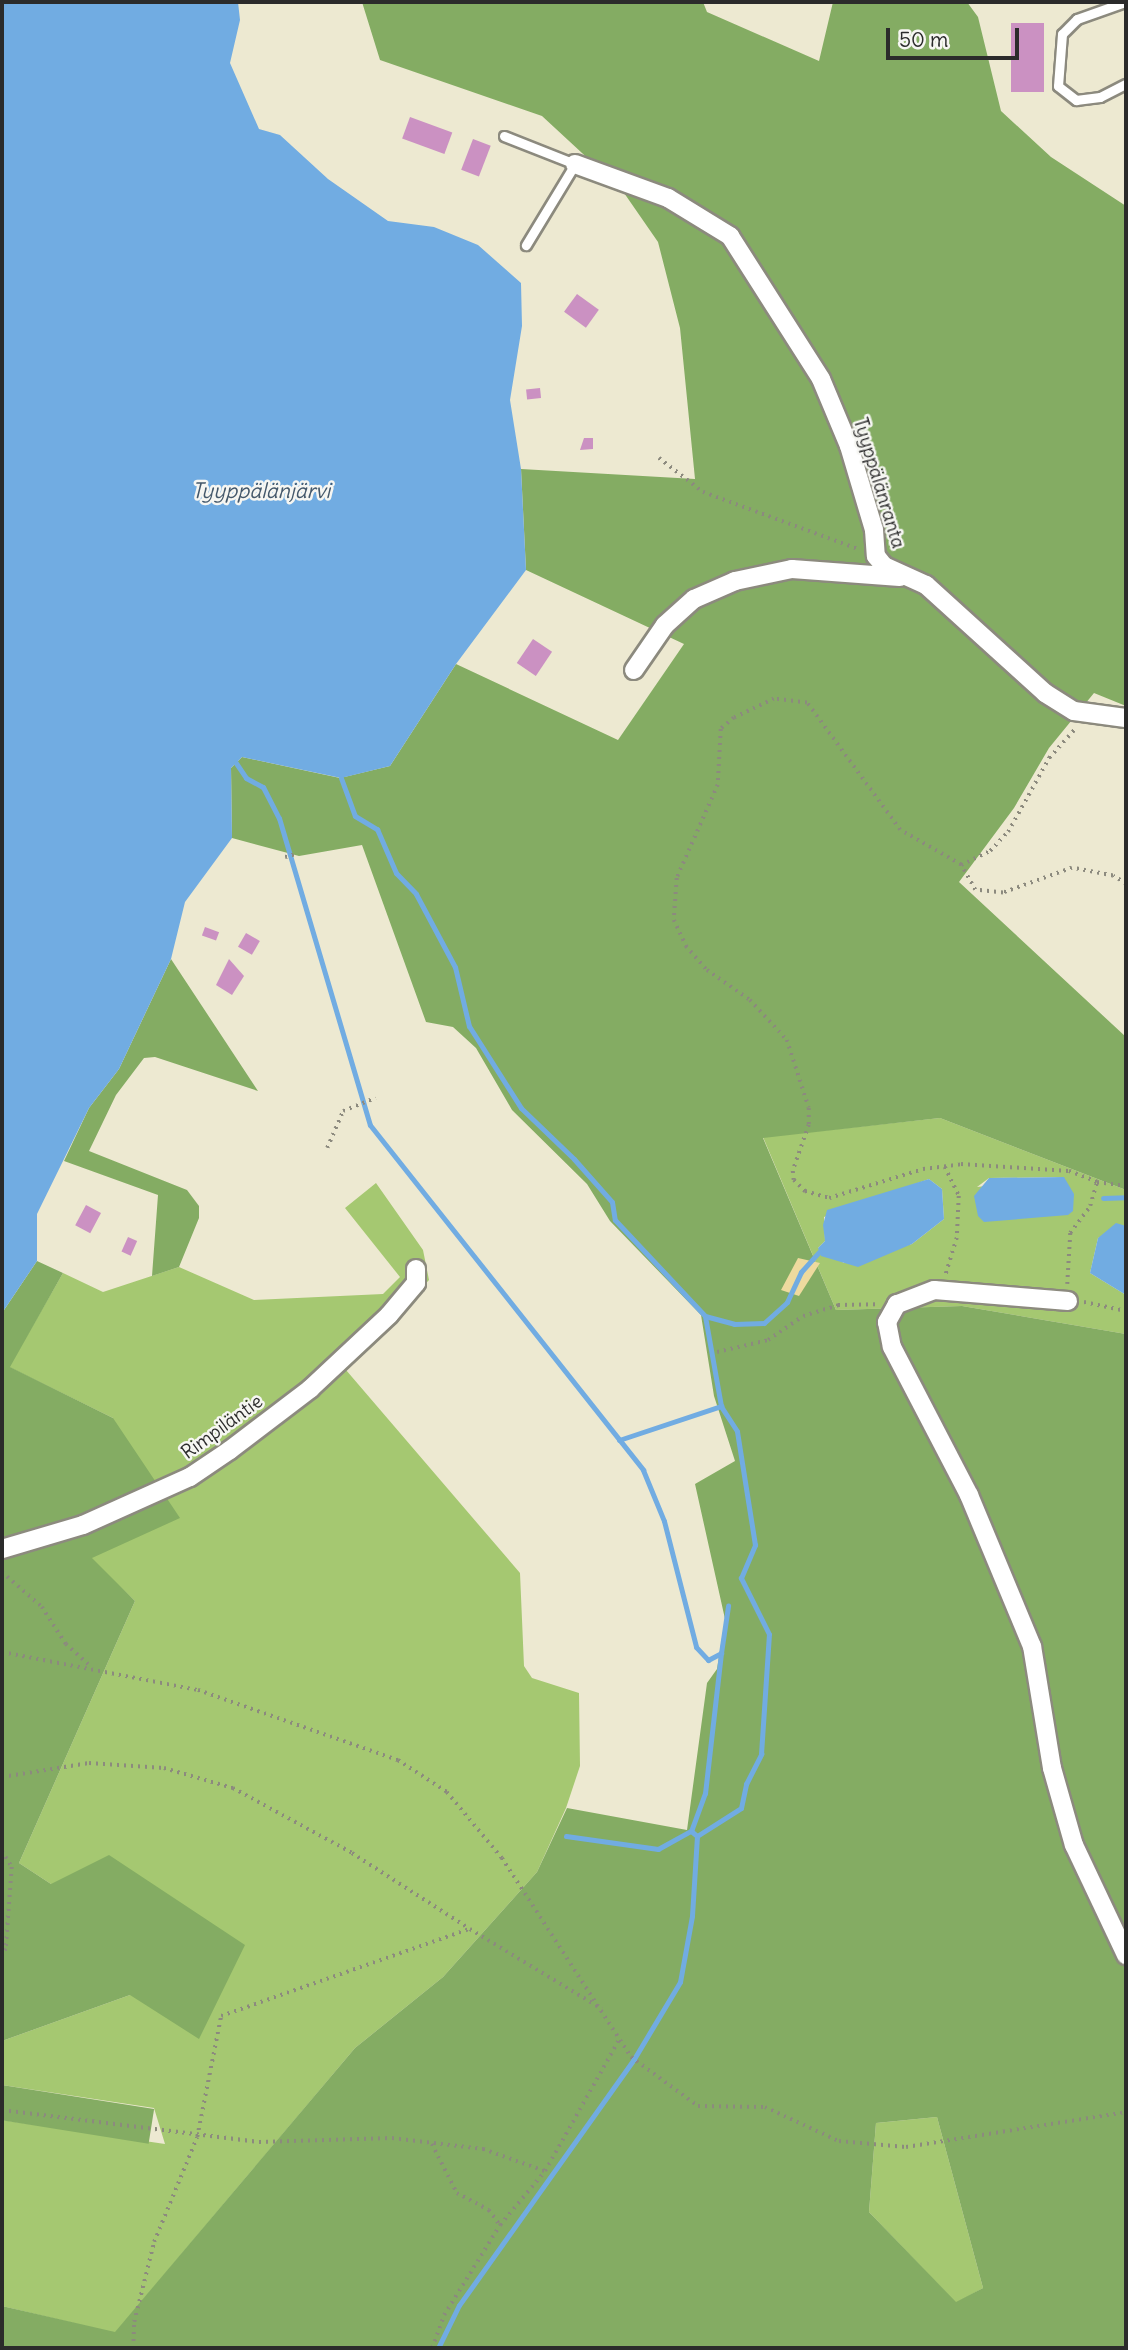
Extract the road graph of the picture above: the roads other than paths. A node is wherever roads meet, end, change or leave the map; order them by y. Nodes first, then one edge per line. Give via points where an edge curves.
1 (1125, 2) edge
2 (1126, 84) edge
3 (504, 136) dead end
4 (575, 164) junction
5 (526, 245) dead end
6 (904, 577) junction
7 (634, 670) dead end
8 (1126, 718) edge
9 (416, 1269) dead end
10 (1068, 1301) road end
11 (2, 1549) edge
12 (1126, 1955) edge

1 - 2 lane via 1077,19 1062,34 1058,86 1076,100 1100,97
3 - 4 lane
4 - 5 lane
4 - 6 street, Tyyppälänranta via 668,198 730,236 821,379 849,446 874,530 876,556
6 - 7 street via 792,569 735,581 694,599 665,625
6 - 8 street, Tyyppälänranta via 936,592 1045,693 1074,711
9 - 11 street, Rimpiläntie via 416,1283 389,1315 310,1389 220,1457 190,1476 83,1525
10 - 12 street via 934,1290 897,1304 887,1322 892,1347 970,1495 1032,1646 1052,1768 1074,1845

